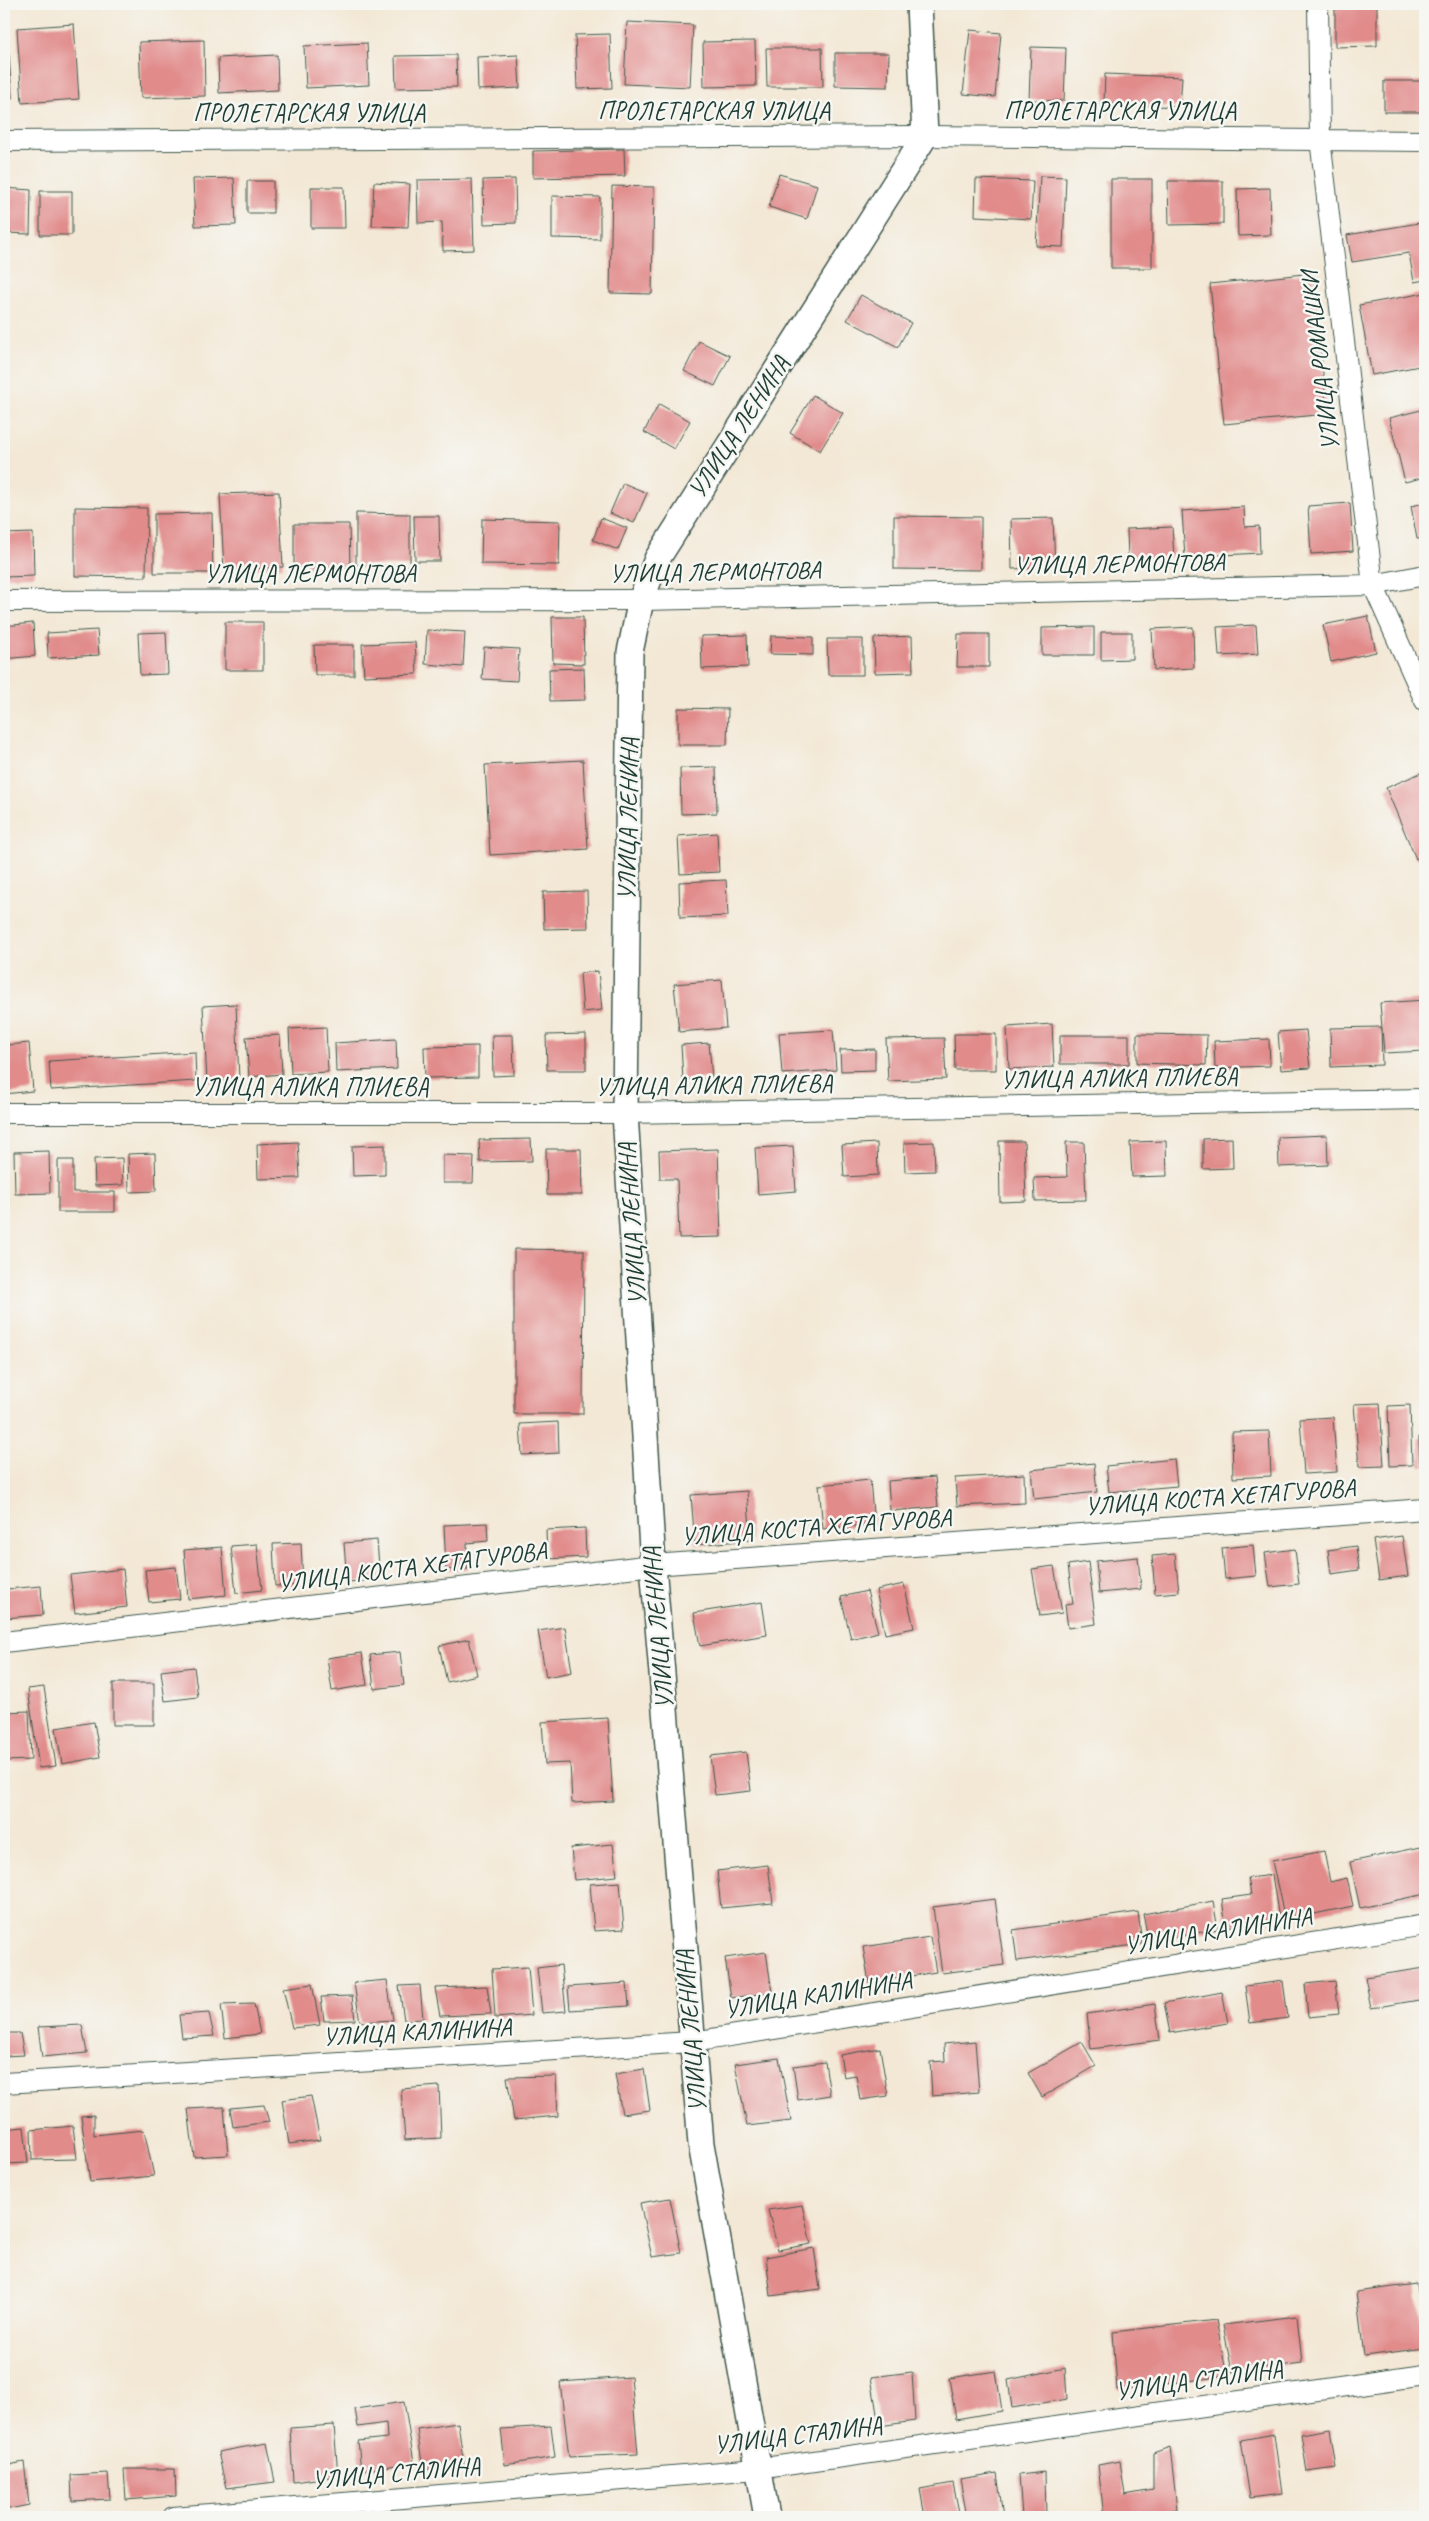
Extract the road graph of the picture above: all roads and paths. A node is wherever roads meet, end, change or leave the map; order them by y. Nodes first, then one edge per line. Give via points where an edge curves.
1 (919, 4) edge
2 (1318, 4) edge
3 (924, 136) junction
4 (1320, 139) junction
5 (1425, 141) edge
6 (4, 142) edge
7 (1425, 575) edge
8 (1373, 586) junction
9 (641, 600) junction
10 (4, 601) edge
11 (1425, 701) edge
12 (1425, 1099) edge
13 (625, 1113) junction
14 (4, 1114) edge
15 (1425, 1509) edge
16 (653, 1565) junction
17 (4, 1642) edge
18 (1425, 1925) edge
19 (692, 2042) junction
20 (4, 2083) edge
21 (1425, 2375) edge
22 (757, 2469) junction
23 (173, 2517) edge
24 (767, 2517) edge

1 - 3 street
2 - 4 street, УЛИЦА РОМАШКИ
3 - 4 street, ПРОЛЕТАРСКАЯ УЛИЦА
3 - 6 street, ПРОЛЕТАРСКАЯ УЛИЦА
3 - 9 street, УЛИЦА ЛЕНИНА via 676,525 656,559
4 - 5 street, ПРОЛЕТАРСКАЯ УЛИЦА
4 - 8 street, УЛИЦА РОМАШКИ
7 - 8 street, УЛИЦА ЛЕРМОНТОВА
8 - 9 street, УЛИЦА ЛЕРМОНТОВА
8 - 11 street, УЛИЦА РОМАШКИ
9 - 10 street, УЛИЦА ЛЕРМОНТОВА
9 - 13 street, УЛИЦА ЛЕНИНА via 630,652
12 - 13 street, УЛИЦА АЛИКА ПЛИЕВА
13 - 14 street, УЛИЦА АЛИКА ПЛИЕВА
13 - 16 street, УЛИЦА ЛЕНИНА
15 - 16 street, УЛИЦА КОСТА ХЕТАГУРОВА
16 - 17 street, УЛИЦА КОСТА ХЕТАГУРОВА
16 - 19 street, УЛИЦА ЛЕНИНА
18 - 19 street, УЛИЦА КАЛИНИНА
19 - 20 street, УЛИЦА КАЛИНИНА
19 - 22 street, УЛИЦА ЛЕНИНА via 701,2144
21 - 22 street, УЛИЦА СТАЛИНА
22 - 23 street, УЛИЦА СТАЛИНА
22 - 24 street, УЛИЦА ЛЕНИНА

